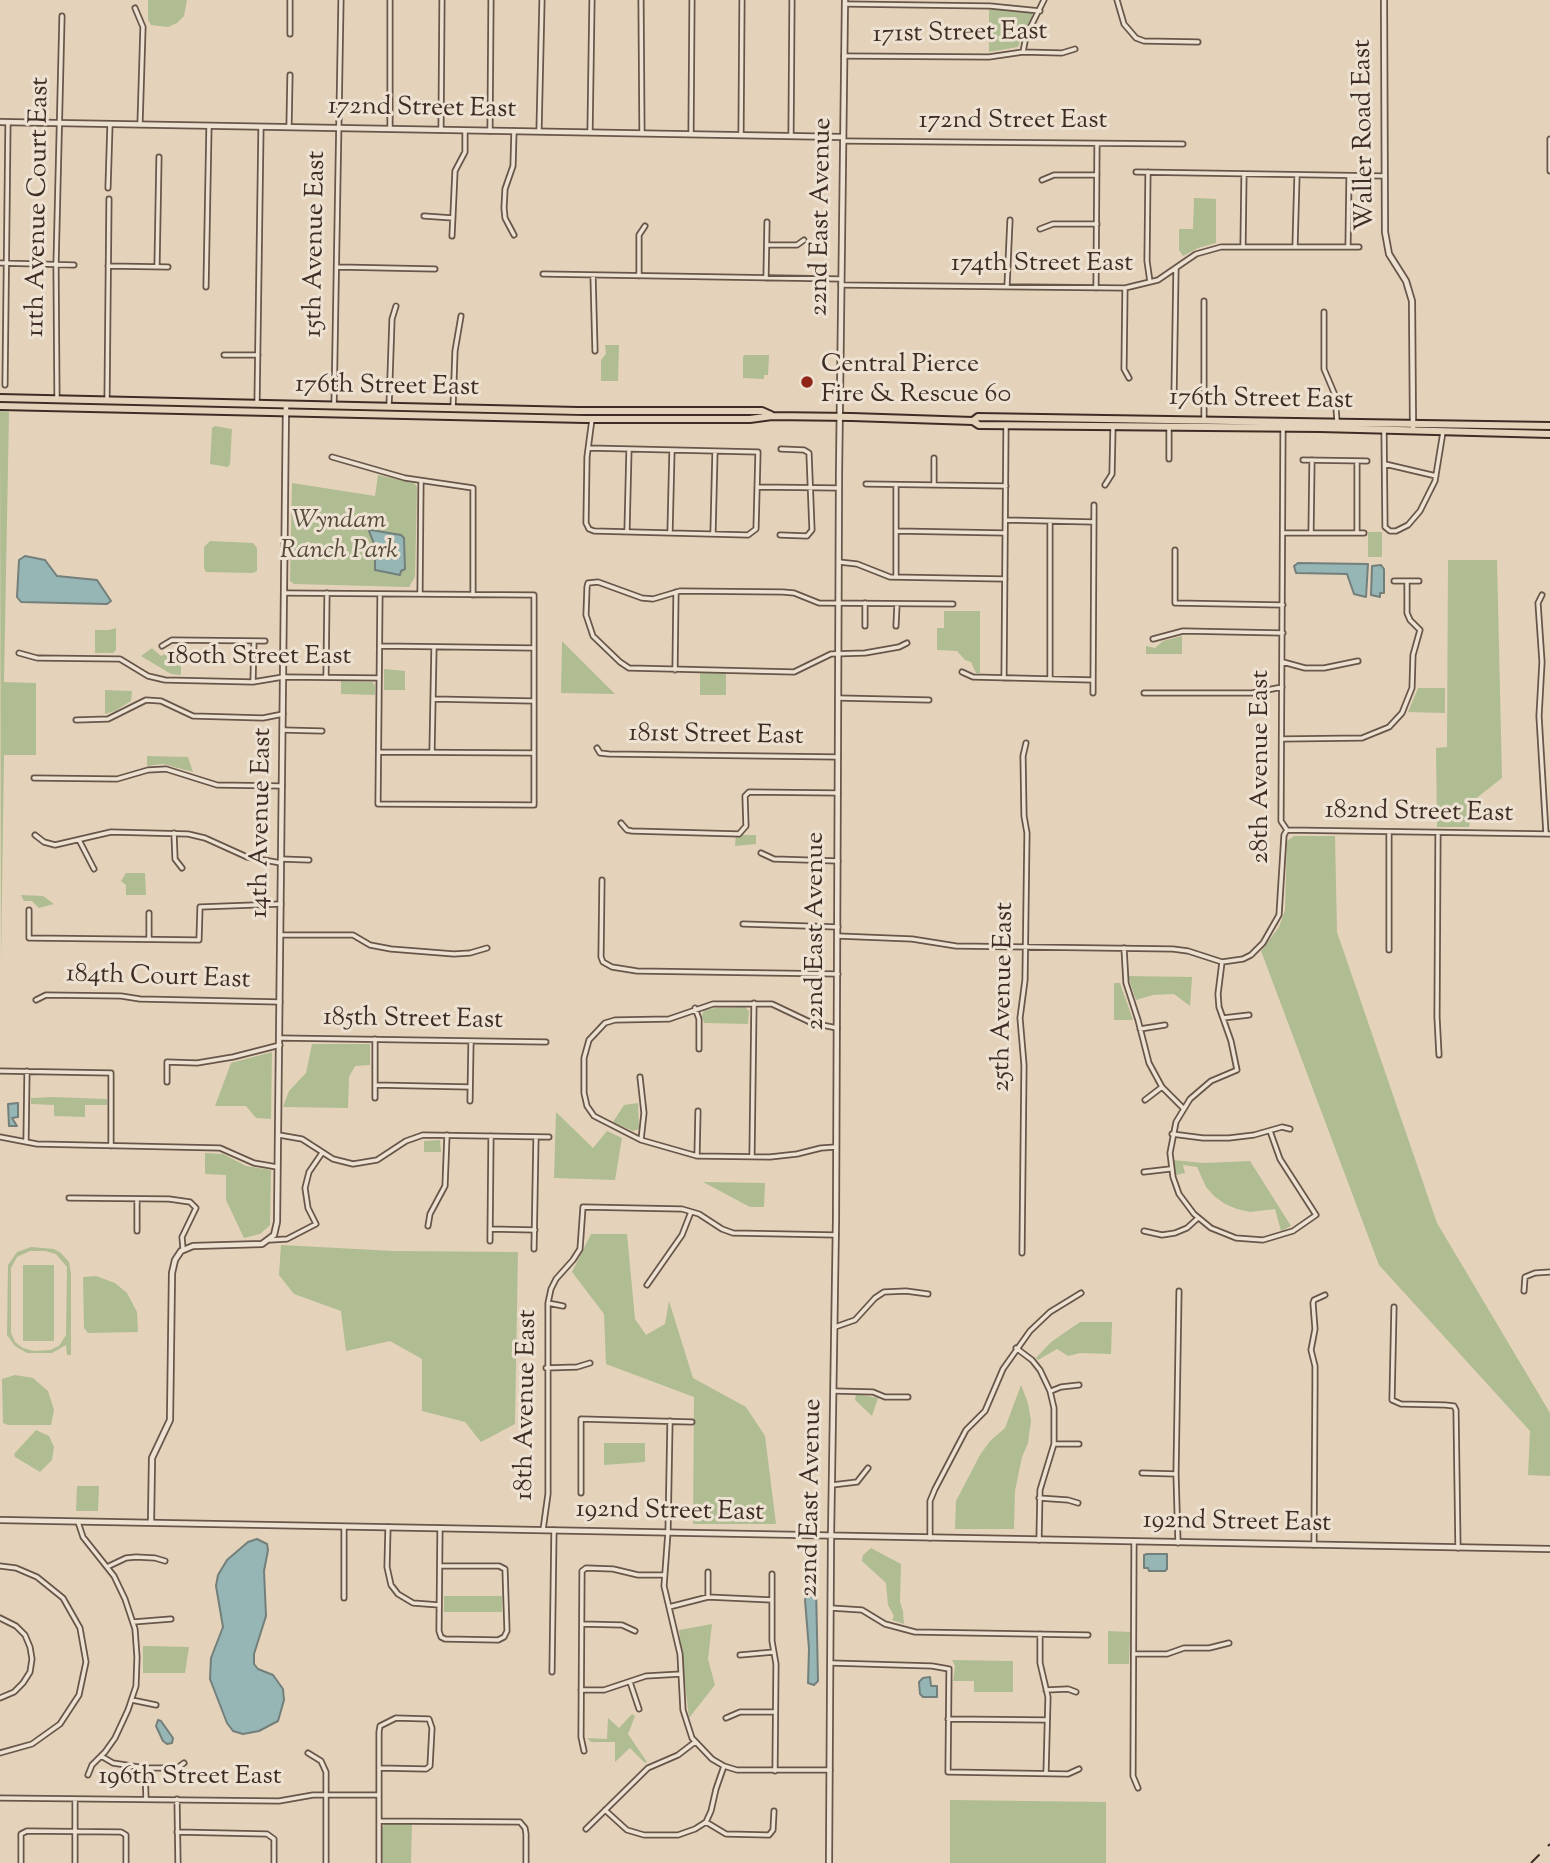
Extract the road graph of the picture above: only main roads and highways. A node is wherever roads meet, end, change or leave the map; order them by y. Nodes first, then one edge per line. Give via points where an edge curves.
1 (0, 398) edge
2 (57, 399) junction
3 (257, 404) junction
4 (0, 406) edge
5 (17, 406) junction
6 (286, 409) junction
7 (201, 410) junction
8 (424, 411) junction
9 (578, 411) junction
10 (629, 411) junction
11 (772, 415) junction
12 (539, 418) junction
13 (592, 419) junction
14 (1142, 419) junction
15 (972, 421) junction
16 (1314, 421) junction
17 (1109, 425) junction
18 (1413, 426) junction
19 (1550, 426) edge
20 (1283, 428) junction
21 (1550, 434) edge

1 - 2 main road, 176th Street East
2 - 3 main road, 176th Street East
2 - 5 main road
3 - 6 main road, 176th Street East
3 - 7 main road
4 - 5 main road, 176th Street East
5 - 7 main road, 176th Street East
6 - 7 main road, 176th Street East
6 - 8 main road, 176th Street East
6 - 8 main road, 176th Street East via 334,406
8 - 9 main road, 176th Street East
8 - 12 main road, 176th Street East
9 - 10 main road, 176th Street East
9 - 12 main road
10 - 11 main road, 176th Street East via 762,411
10 - 13 main road via 596,414
11 - 13 main road, 176th Street East via 750,419
11 - 15 main road, 176th Street East
12 - 13 main road, 176th Street East
14 - 15 main road, 176th Street East via 978,417
14 - 16 main road, 176th Street East
14 - 17 main road via 1139,423 1107,422
15 - 17 main road, 176th Street East via 978,425
16 - 18 main road, 176th Street East
16 - 20 main road
17 - 20 main road, 176th Street East
18 - 19 main road, 176th Street East
18 - 20 main road, 176th Street East
18 - 21 main road, 176th Street East

